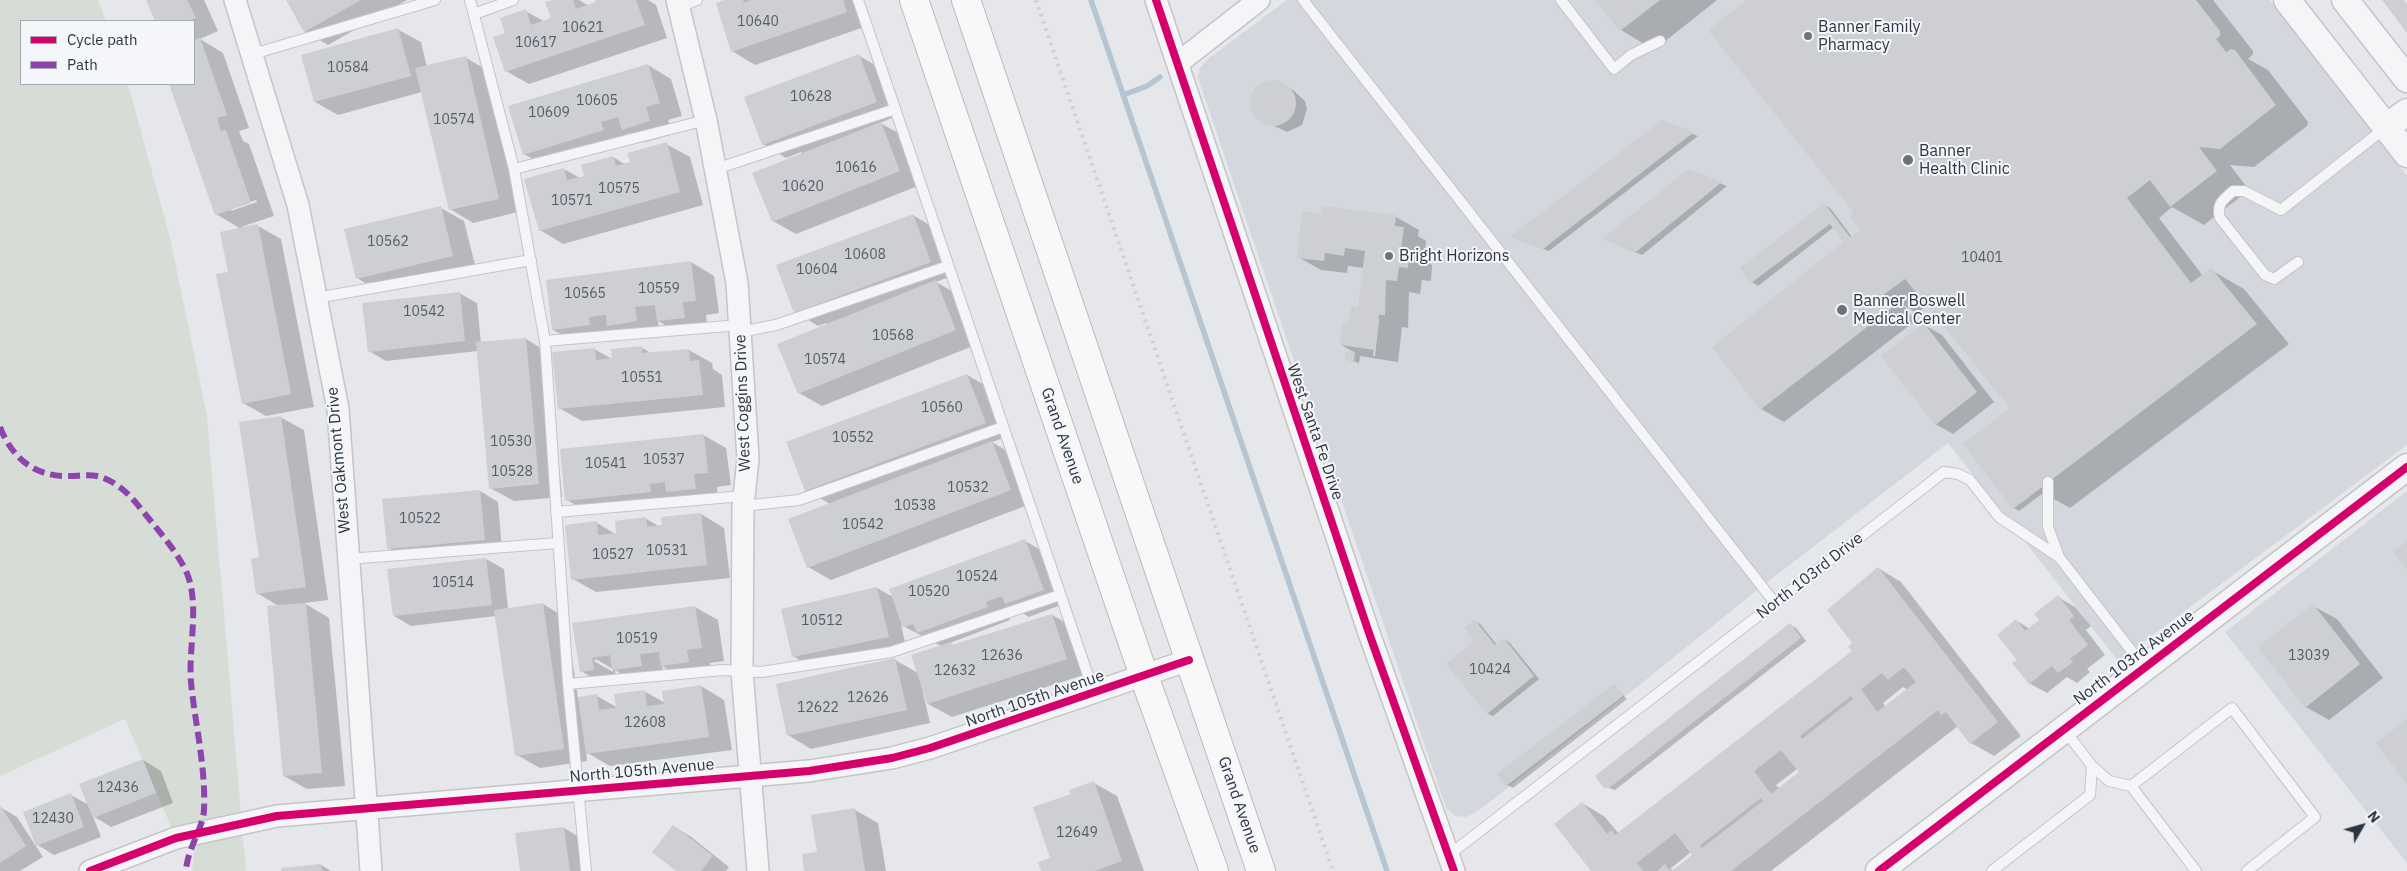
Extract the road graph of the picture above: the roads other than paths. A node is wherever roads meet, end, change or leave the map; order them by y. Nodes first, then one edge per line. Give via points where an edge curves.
1 (235, 0) edge
2 (435, 0) edge
3 (470, 0) edge
4 (513, 0) edge
5 (858, 0) edge
6 (914, 0) edge
7 (966, 0) edge
8 (1156, 0) edge
9 (1259, 0) edge
10 (1303, 0) edge
11 (1561, 0) edge
12 (2287, 0) edge
13 (2346, 0) edge
14 (685, 2) edge
15 (474, 14) junction
16 (1660, 41) dead end
17 (253, 54) junction
18 (1178, 63) junction
19 (2407, 79) edge
20 (895, 108) junction
21 (2407, 112) edge
22 (706, 120) junction
23 (2386, 127) junction
24 (2407, 154) edge
25 (514, 169) junction
26 (716, 169) junction
27 (531, 260) junction
28 (2298, 262) dead end
29 (948, 266) junction
30 (316, 298) junction
31 (740, 328) junction
32 (545, 341) junction
33 (1003, 427) junction
34 (2407, 467) edge
35 (2048, 482) dead end
36 (743, 501) junction
37 (556, 512) junction
38 (558, 543) junction
39 (2059, 557) junction
40 (348, 559) junction
41 (1060, 595) junction
42 (1775, 604) junction
43 (1190, 660) junction
44 (2144, 668) junction
45 (742, 671) junction
46 (1144, 676) junction
47 (568, 684) junction
48 (1094, 693) junction
49 (2064, 729) junction
50 (2092, 766) junction
51 (749, 776) junction
52 (2131, 786) junction
53 (578, 790) junction
54 (365, 807) junction
55 (1451, 863) edge
56 (90, 871) edge
57 (371, 871) edge
58 (586, 871) edge
59 (758, 871) edge
60 (1214, 871) edge
61 (1262, 871) edge
62 (1879, 871) edge
63 (1992, 871) edge
64 (2196, 871) edge
65 (2247, 871) edge

1 - 17 street, West Oakmont Drive
2 - 17 lane
3 - 15 lane
4 - 15 lane
5 - 20 lane
6 - 46 highway, Grand Avenue
7 - 43 highway, Grand Avenue
8 - 18 street, West Santa Fe Drive
9 - 18 street
10 - 42 lane
11 - 16 lane via 1614,69 1631,55
12 - 23 street
13 - 19 street
14 - 22 street, West Coggins Drive
15 - 25 lane
17 - 30 street, West Oakmont Drive via 298,205
18 - 55 street, West Santa Fe Drive via 1369,633
20 - 26 lane
20 - 29 lane
21 - 23 street
22 - 25 lane
22 - 26 street, West Coggins Drive
23 - 24 street
23 - 28 lane via 2281,210 2254,195 2238,191 2233,191 2220,202 2217,210 2220,218 2269,278 2280,276
25 - 27 lane
26 - 31 street, West Coggins Drive via 737,283
27 - 30 lane
27 - 32 lane
29 - 31 lane via 776,325
29 - 33 lane
30 - 40 street, West Oakmont Drive via 338,409
31 - 32 lane
31 - 36 street, West Coggins Drive via 748,459
32 - 37 lane
33 - 36 lane via 798,500
33 - 41 lane
34 - 44 street, North 103rd Avenue
35 - 39 lane via 2048,527
36 - 37 lane
36 - 45 street, West Coggins Drive
37 - 38 lane
38 - 40 lane
38 - 47 lane
39 - 42 lane, North 103rd Drive via 1999,517 1970,480 1944,472
39 - 44 lane, North 103rd Drive
40 - 54 street, West Oakmont Drive
41 - 45 lane via 891,652 761,672
41 - 48 lane
42 - 55 lane, North 103rd Drive
43 - 46 street, North 105th Avenue
43 - 61 highway, Grand Avenue
44 - 49 street, North 103rd Avenue
45 - 47 lane
45 - 51 street, West Coggins Drive
46 - 48 street, North 105th Avenue
46 - 60 highway, Grand Avenue
47 - 53 lane
48 - 51 street, North 105th Avenue via 921,751 850,765
49 - 50 lane
49 - 62 street, North 103rd Avenue
50 - 52 lane via 2109,781
50 - 63 lane via 2090,795
51 - 53 street, North 105th Avenue
51 - 59 street, West Coggins Drive
52 - 64 lane
52 - 65 lane via 2232,708 2315,817
53 - 54 street, North 105th Avenue
53 - 58 lane
54 - 56 street, North 105th Avenue via 277,816 176,838
54 - 57 street, West Oakmont Drive

